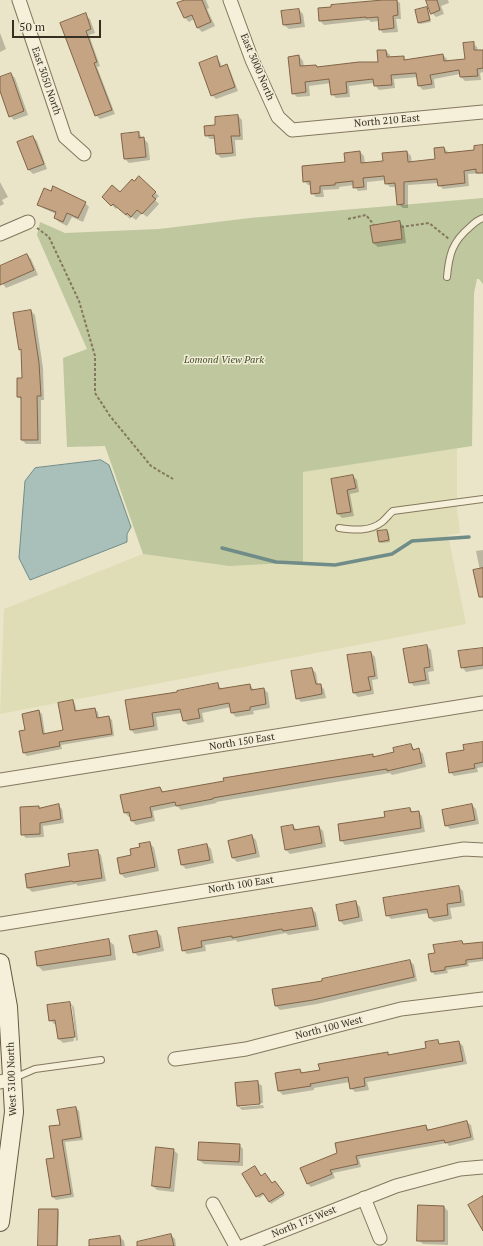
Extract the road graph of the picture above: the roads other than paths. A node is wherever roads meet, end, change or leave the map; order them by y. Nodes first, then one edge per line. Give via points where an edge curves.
1 (19, 0) edge
2 (230, 0) edge
3 (483, 112) edge
4 (292, 130) joint
5 (84, 154) dead end
6 (483, 218) edge
7 (28, 222) road end
8 (0, 234) edge
9 (447, 277) dead end
10 (483, 499) edge
11 (339, 528) dead end
12 (483, 703) edge
13 (0, 780) edge
14 (483, 850) edge
15 (0, 924) edge
16 (0, 963) edge
17 (483, 999) edge
18 (175, 1059) dead end
19 (101, 1060) dead end
20 (6, 1081) edge
21 (483, 1167) edge
22 (364, 1198) junction
23 (213, 1204) dead end
24 (0, 1222) edge
25 (380, 1238) dead end
26 (236, 1246) edge
27 (244, 1246) edge

1 - 5 street, East 3050 North via 65,137
2 - 4 street, East 3000 North via 252,60 278,117
3 - 4 street, North 210 East
6 - 9 lane via 460,235 455,243
7 - 8 street
10 - 11 lane via 393,511 382,523 370,528
12 - 13 street, North 150 East
14 - 15 street, North 100 East via 464,849
16 - 20 street, West 3100 North via 8,1006
17 - 18 street, North 100 West via 401,1009 246,1049
19 - 20 lane via 35,1069
20 - 24 street, West 3100 North via 14,1112
21 - 22 street, North 175 West via 460,1169 403,1184
22 - 25 street
22 - 27 street, North 175 West
23 - 26 street

